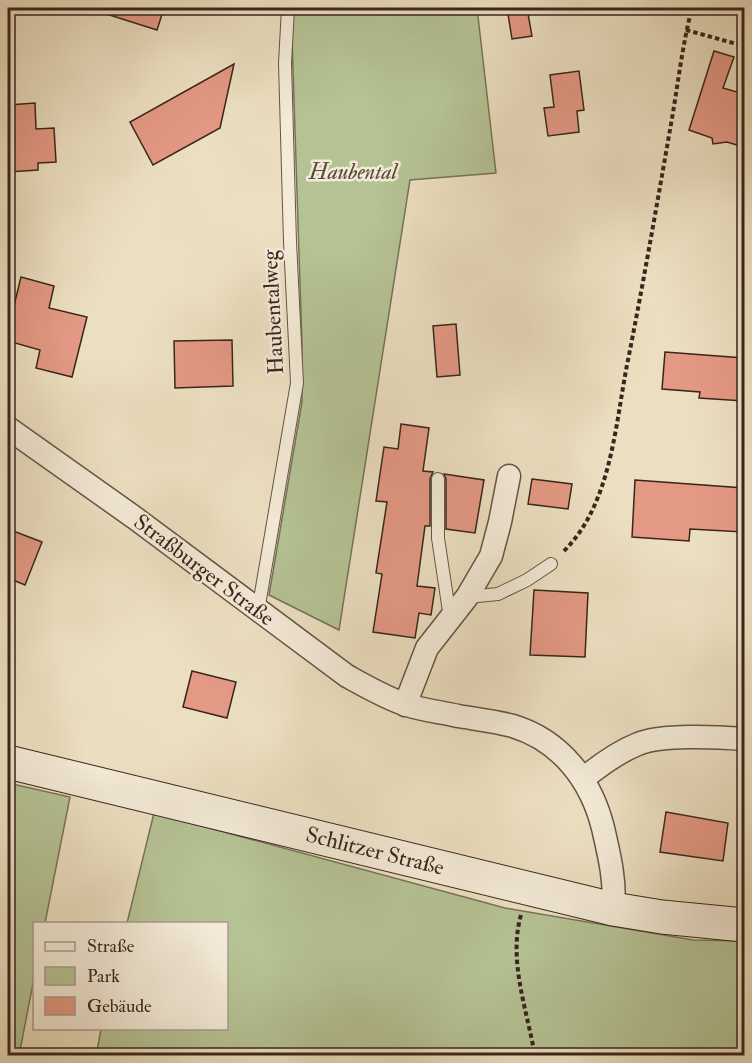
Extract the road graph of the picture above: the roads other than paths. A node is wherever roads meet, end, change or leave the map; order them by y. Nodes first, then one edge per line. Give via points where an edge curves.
1 (288, 8) edge
2 (8, 428) edge
3 (509, 476) dead end
4 (438, 479) dead end
5 (551, 564) road end
6 (467, 597) junction
7 (258, 611) junction
8 (450, 618) junction
9 (405, 705) junction
10 (744, 739) edge
11 (8, 762) edge
12 (583, 779) junction
13 (613, 909) junction
14 (744, 925) edge

1 - 7 lane, Haubentalweg via 285,63 297,383
2 - 7 street, Straßburger Straße
3 - 6 street via 491,556
4 - 8 lane via 438,538
5 - 6 lane via 498,594
6 - 8 street
7 - 9 street, Straßburger Straße via 347,676
8 - 9 street via 427,648
9 - 12 street, Straßburger Straße via 513,726 552,745
10 - 12 street via 715,737 640,743
11 - 13 main road, Schlitzer Straße
12 - 13 street, Straßburger Straße via 606,840 615,892
13 - 14 main road, Schlitzer Straße

